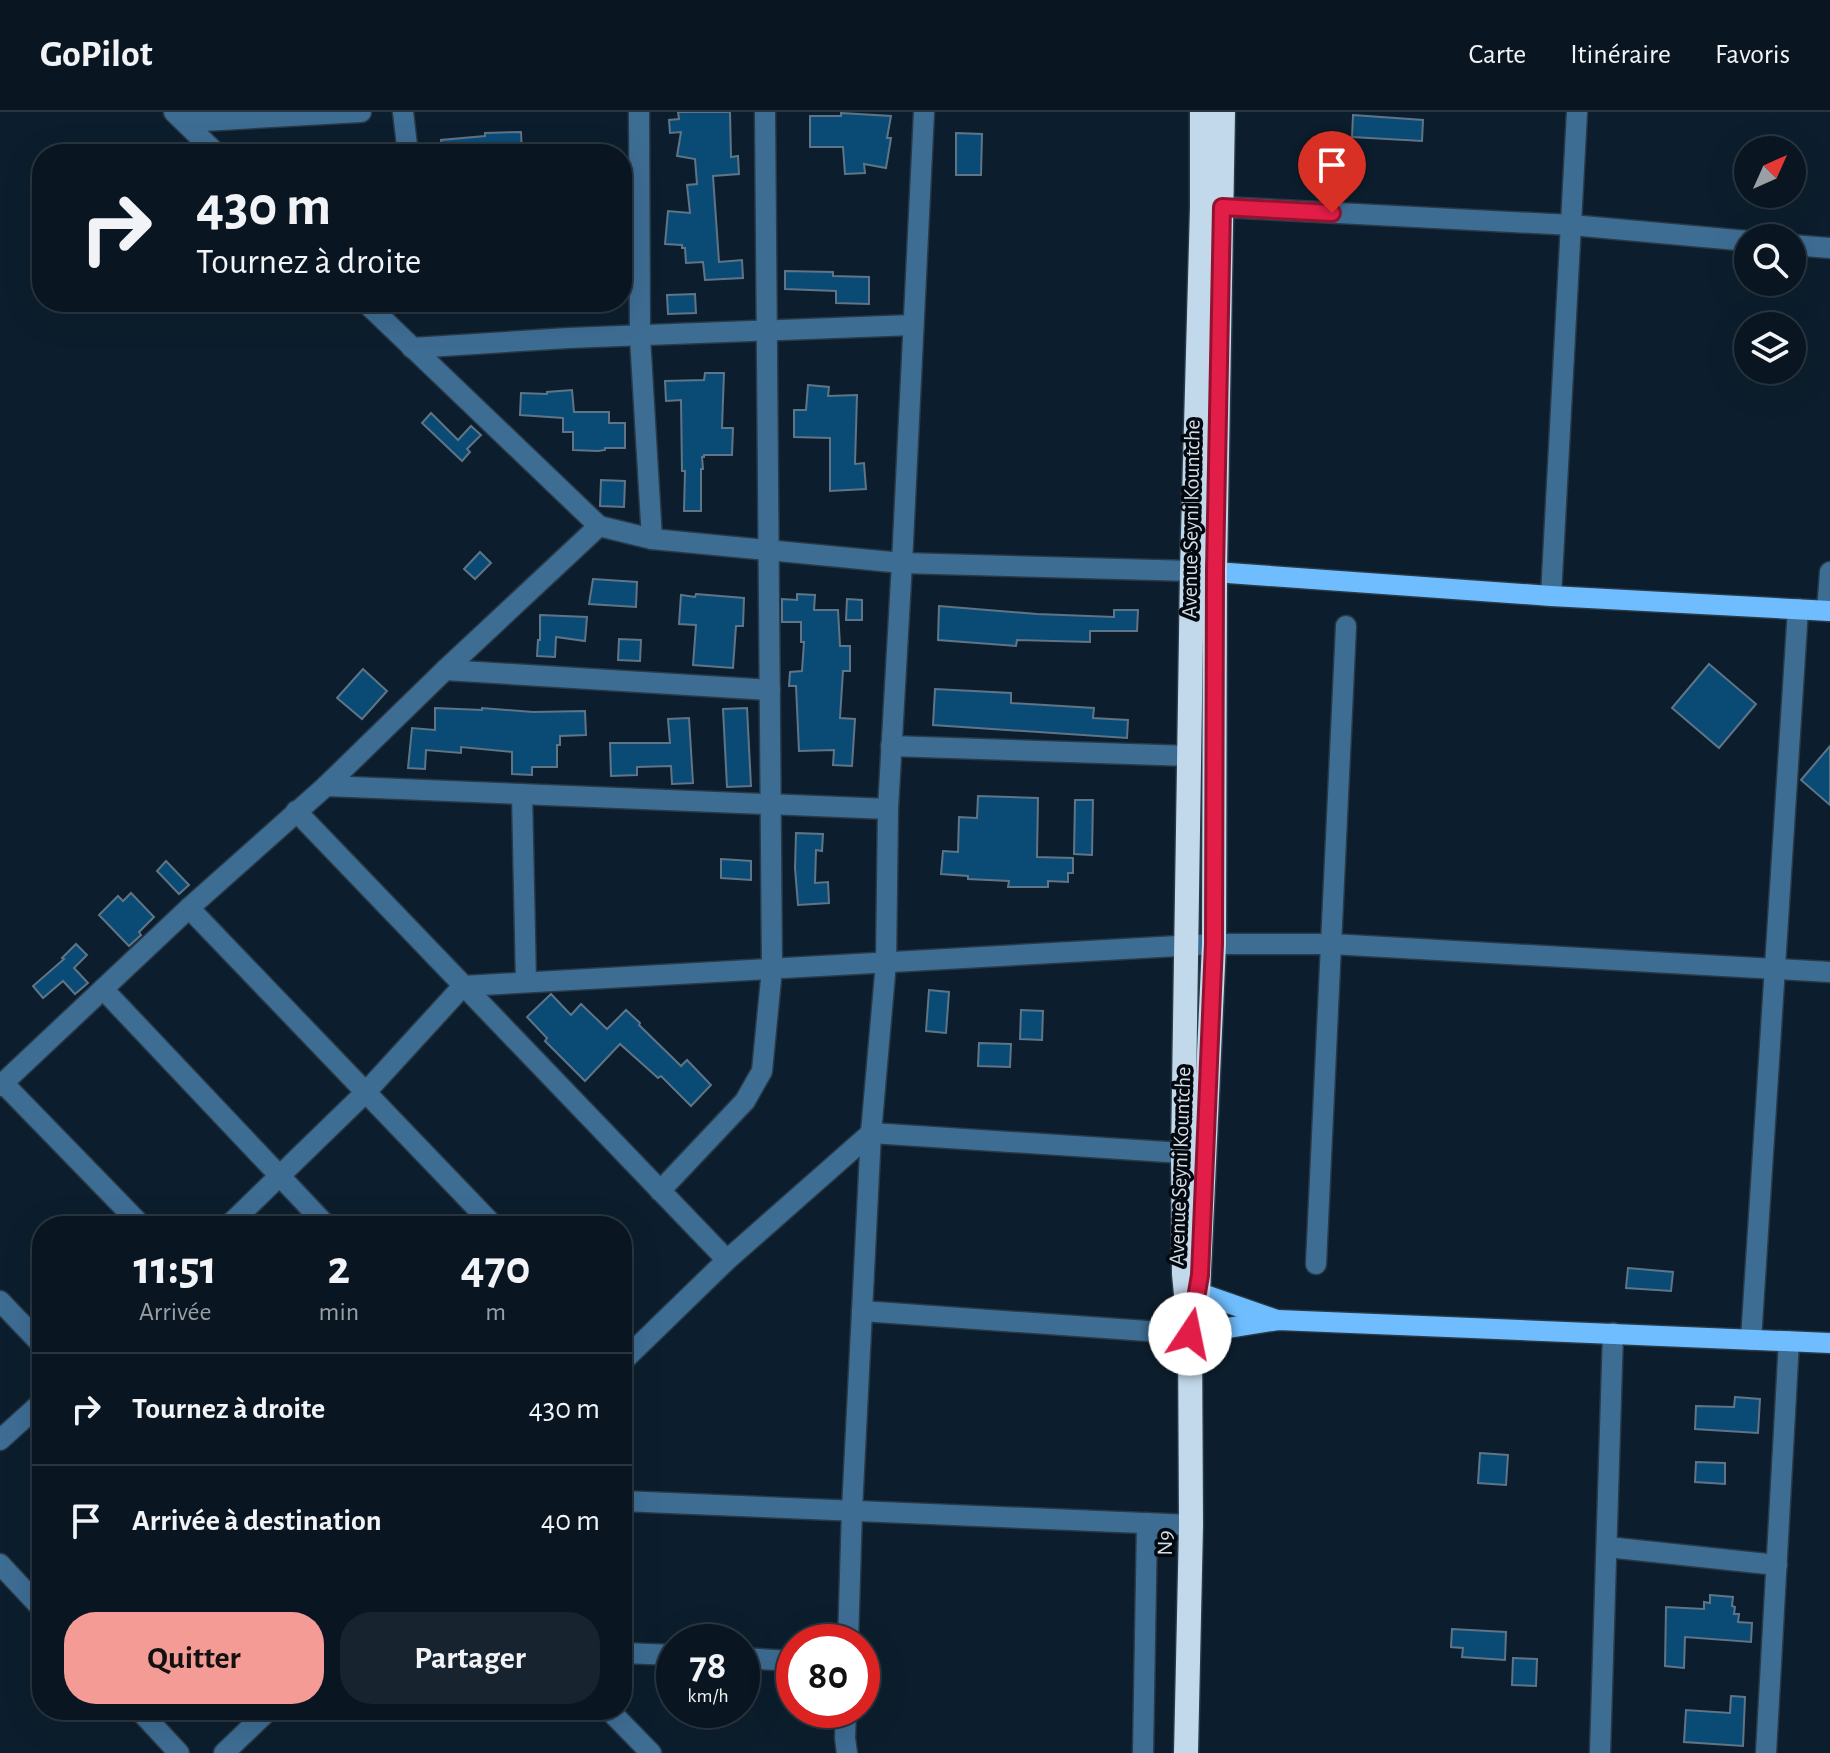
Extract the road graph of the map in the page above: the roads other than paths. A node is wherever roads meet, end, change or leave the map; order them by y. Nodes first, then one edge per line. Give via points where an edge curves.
1 (361, 112) edge
2 (403, 112) edge
3 (639, 112) edge
4 (765, 112) edge
5 (924, 112) edge
6 (1202, 112) edge
7 (1223, 112) edge
8 (1577, 112) edge
9 (179, 117) edge
10 (207, 144) edge
11 (407, 144) edge
12 (632, 200) edge
13 (1222, 207) junction
14 (1571, 225) junction
15 (632, 226) edge
16 (1734, 240) edge
17 (1806, 246) edge
18 (1830, 248) edge
19 (375, 312) edge
20 (913, 325) junction
21 (767, 331) junction
22 (640, 337) junction
23 (412, 348) junction
24 (599, 526) junction
25 (652, 539) junction
26 (769, 550) junction
27 (902, 563) junction
28 (1204, 571) junction
29 (1830, 572) edge
30 (1551, 596) junction
31 (1798, 609) junction
32 (1828, 611) edge
33 (1346, 626) dead end
34 (445, 670) junction
35 (770, 690) junction
36 (891, 746) junction
37 (1190, 756) junction
38 (326, 786) junction
39 (522, 794) junction
40 (771, 804) junction
41 (888, 809) junction
42 (296, 811) junction
43 (189, 908) junction
44 (1214, 944) junction
45 (1331, 944) junction
46 (1187, 946) junction
47 (886, 963) junction
48 (772, 969) junction
49 (1775, 969) junction
50 (1830, 972) edge
51 (526, 982) junction
52 (463, 986) junction
53 (103, 989) junction
54 (2, 1085) edge
55 (366, 1092) junction
56 (871, 1133) junction
57 (1183, 1153) junction
58 (280, 1176) junction
59 (660, 1191) junction
60 (132, 1216) edge
61 (238, 1216) edge
62 (318, 1216) edge
63 (484, 1216) edge
64 (727, 1260) junction
65 (1316, 1264) dead end
66 (1192, 1290) junction
67 (0, 1301) edge
68 (862, 1311) junction
69 (1278, 1320) junction
70 (1613, 1333) junction
71 (1190, 1334) junction
72 (32, 1335) edge
73 (1751, 1340) junction
74 (1789, 1341) junction
75 (1830, 1343) edge
76 (632, 1351) edge
77 (32, 1411) edge
78 (0, 1440) edge
79 (632, 1501) edge
80 (852, 1510) junction
81 (1147, 1523) junction
82 (1191, 1525) junction
83 (1607, 1547) junction
84 (0, 1564) edge
85 (1777, 1565) junction
86 (32, 1598) edge
87 (849, 1624) edge
88 (632, 1653) edge
89 (656, 1654) edge
90 (148, 1720) edge
91 (259, 1720) edge
92 (619, 1720) edge
93 (845, 1728) edge
94 (179, 1753) edge
95 (224, 1753) edge
96 (651, 1753) edge
97 (847, 1753) edge
98 (1143, 1753) edge
99 (1186, 1753) edge
100 (1600, 1753) edge
101 (1766, 1753) edge

1 - 9 street
2 - 11 street
3 - 12 street
4 - 21 street
5 - 20 street
6 - 28 highway, Avenue Seyni Kountche
7 - 13 highway, Avenue Seyni Kountche
8 - 14 street
9 - 10 street
13 - 14 street
13 - 28 highway, Avenue Seyni Kountche
14 - 16 street
14 - 30 street
15 - 22 street
17 - 18 street
19 - 23 street
20 - 21 street
20 - 27 street
21 - 22 street
21 - 26 street
22 - 23 street
22 - 25 street
23 - 24 street
24 - 25 street
24 - 34 street
25 - 26 street
26 - 27 street
26 - 35 street
27 - 28 street
27 - 36 street
28 - 30 main road
28 - 37 highway, Avenue Seyni Kountche
28 - 44 highway, Avenue Seyni Kountche
29 - 32 street
30 - 31 main road
31 - 32 main road
31 - 49 street
33 - 45 street
34 - 35 street
34 - 38 street
35 - 40 street
36 - 37 street
36 - 41 street
37 - 46 highway, Avenue Seyni Kountche
38 - 39 street
38 - 42 street
39 - 40 street
39 - 51 street
40 - 41 street
40 - 48 street
41 - 47 street
42 - 43 street
42 - 52 street
43 - 53 street
43 - 55 street
44 - 45 street
44 - 46 street
44 - 66 highway, Avenue Seyni Kountche
45 - 49 street
45 - 65 street
46 - 47 street
46 - 57 highway, Avenue Seyni Kountche
47 - 48 street
47 - 56 street
48 - 51 street
48 - 59 street via 762,1071 745,1101
49 - 50 street
49 - 73 street
51 - 52 street
52 - 55 street
52 - 59 street
53 - 54 street
53 - 58 street
54 - 60 street
55 - 58 street
55 - 63 street
56 - 57 street
56 - 64 street
56 - 68 street
57 - 66 highway, Avenue Seyni Kountche
58 - 61 street
58 - 62 street
59 - 64 street
64 - 76 street
66 - 69 main road
66 - 71 highway, Avenue Seyni Kountche
67 - 72 street
68 - 71 street
68 - 80 street
69 - 70 main road
69 - 71 main road
70 - 73 main road
70 - 83 street
71 - 82 highway, N9
73 - 74 main road
74 - 75 main road
74 - 85 street
77 - 78 street
79 - 80 street
80 - 81 street
80 - 87 street
81 - 82 street
81 - 98 street
82 - 99 highway, N9
83 - 85 street
83 - 100 street
84 - 86 street
85 - 101 street
88 - 89 street
90 - 94 street
91 - 95 street
92 - 96 street
93 - 97 street

